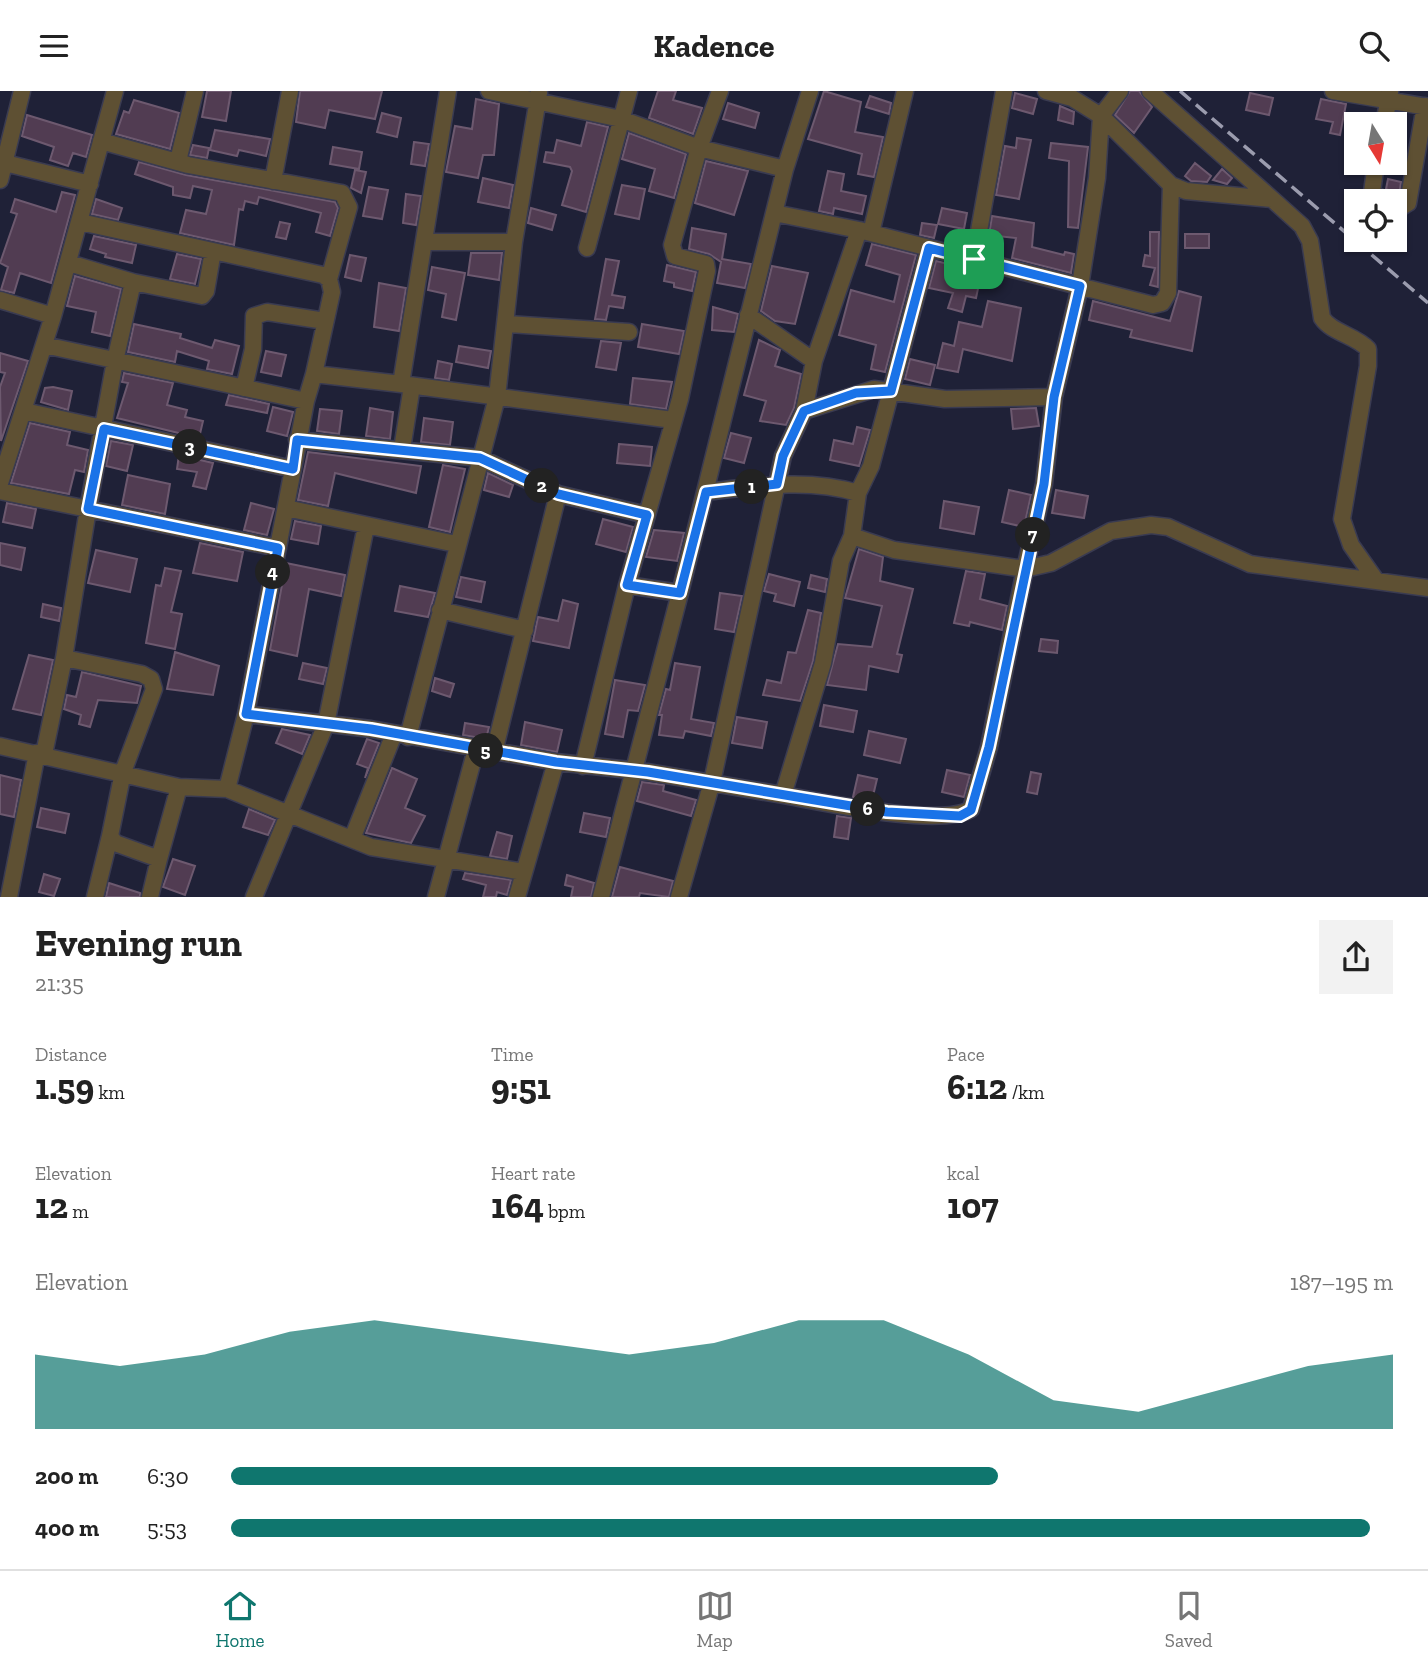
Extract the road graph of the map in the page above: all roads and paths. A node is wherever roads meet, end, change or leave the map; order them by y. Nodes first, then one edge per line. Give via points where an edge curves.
1 (22, 91) edge
2 (115, 91) edge
3 (195, 91) edge
4 (290, 91) edge
5 (448, 91) edge
6 (489, 91) edge
7 (629, 91) edge
8 (720, 91) edge
9 (810, 91) edge
10 (905, 91) edge
11 (1004, 91) edge
12 (1046, 91) edge
13 (1120, 91) edge
14 (1150, 91) edge
15 (1333, 91) edge
16 (538, 96) edge
17 (1389, 96) edge
18 (0, 106) edge
19 (1427, 106) edge
20 (17, 113) junction
21 (1101, 116) junction
22 (621, 119) junction
23 (101, 141) junction
24 (699, 148) junction
25 (178, 161) junction
26 (785, 169) junction
27 (2, 170) edge
28 (273, 181) junction
29 (90, 184) junction
30 (1171, 185) junction
31 (1272, 199) junction
32 (1407, 204) edge
33 (774, 213) junction
34 (80, 222) junction
35 (865, 232) junction
36 (424, 242) junction
37 (514, 242) junction
38 (587, 248) dead end
39 (929, 248) junction
40 (213, 251) junction
41 (974, 259) junction
42 (69, 263) junction
43 (329, 279) junction
44 (133, 282) junction
45 (1080, 286) junction
46 (0, 300) edge
47 (748, 315) junction
48 (52, 316) junction
49 (325, 321) junction
50 (507, 324) junction
51 (629, 332) dead end
52 (44, 345) junction
53 (115, 361) junction
54 (814, 361) junction
55 (314, 375) junction
56 (407, 385) junction
57 (244, 388) junction
58 (891, 391) junction
59 (496, 397) junction
60 (1054, 397) junction
61 (306, 401) junction
62 (24, 411) junction
63 (804, 411) junction
64 (673, 420) junction
65 (104, 429) junction
66 (297, 440) junction
67 (402, 449) junction
68 (480, 458) junction
69 (293, 469) junction
70 (0, 483) edge
71 (777, 484) junction
72 (0, 491) edge
73 (706, 492) junction
74 (858, 493) junction
75 (558, 494) junction
76 (286, 508) junction
77 (88, 509) junction
78 (647, 515) junction
79 (366, 526) junction
80 (852, 536) junction
81 (456, 544) junction
82 (278, 548) junction
83 (1025, 569) junction
84 (1375, 579) junction
85 (627, 585) junction
86 (1428, 588) edge
87 (680, 593) junction
88 (440, 610) junction
89 (525, 630) junction
90 (64, 659) junction
91 (246, 714) junction
92 (326, 724) junction
93 (401, 736) junction
94 (0, 746) edge
95 (476, 749) junction
96 (494, 752) junction
97 (40, 754) junction
98 (556, 762) junction
99 (583, 766) junction
100 (122, 772) junction
101 (634, 772) junction
102 (712, 782) junction
103 (179, 787) junction
104 (227, 789) junction
105 (783, 795) junction
106 (290, 813) junction
107 (110, 836) junction
108 (352, 839) junction
109 (447, 858) junction
110 (159, 859) junction
111 (524, 872) junction
112 (9, 894) edge
113 (95, 897) edge
114 (150, 897) edge
115 (254, 897) edge
116 (436, 897) edge
117 (517, 897) edge
118 (601, 897) edge
119 (679, 897) edge

1 - 20 street
2 - 23 street
3 - 25 street
4 - 28 street
5 - 36 street
6 - 16 street
7 - 22 street
8 - 24 street
9 - 26 street
10 - 35 street
11 - 41 street
12 - 21 street via 1072,98
13 - 21 street
14 - 31 street
15 - 17 street
16 - 22 street
16 - 37 street
17 - 19 street
18 - 20 street
19 - 32 street
20 - 27 street
21 - 30 street
21 - 45 street via 1097,177
22 - 24 street
22 - 38 street
23 - 25 street
23 - 29 street
24 - 26 street
24 - 64 street via 672,245 675,256 702,262 707,271
25 - 28 street
26 - 33 street
27 - 29 street
28 - 43 street via 342,193 348,200
29 - 34 street
30 - 31 street via 1186,191
30 - 45 street via 1169,281 1162,303 1153,305
31 - 84 street via 1310,241 1322,318 1368,349 1342,519 1351,545
33 - 35 street
33 - 47 street
34 - 40 street
34 - 42 street
35 - 39 street
35 - 54 street
36 - 37 street
36 - 56 street
37 - 50 street
39 - 41 street
39 - 58 street
40 - 43 street
40 - 44 street via 202,296
41 - 45 street
42 - 44 street
42 - 48 street
43 - 49 street via 332,292
44 - 53 street
45 - 60 street
46 - 48 street
47 - 54 street
47 - 73 street
48 - 52 street
49 - 55 street
49 - 57 street via 267,312 254,316 253,349
50 - 51 street
50 - 59 street
52 - 53 street
52 - 62 street
53 - 57 street
53 - 65 street
54 - 63 street
55 - 56 street
55 - 61 street
56 - 59 street
56 - 67 street
57 - 61 street
58 - 60 street via 945,399
58 - 63 street via 856,393
58 - 74 street via 871,466
59 - 64 street
59 - 68 street
60 - 83 street via 1044,484
61 - 66 street
62 - 65 street
62 - 70 street
63 - 71 street via 783,456
64 - 78 street
65 - 69 street
65 - 77 street
66 - 67 street
66 - 69 street
67 - 68 street
68 - 75 street
68 - 81 street
69 - 76 street
71 - 73 street
71 - 74 street
71 - 102 street
72 - 77 street
73 - 87 street
74 - 80 street
75 - 78 street
75 - 89 street
76 - 79 street
76 - 82 street
77 - 82 street
77 - 90 street
78 - 85 street
79 - 81 street
79 - 92 street
80 - 83 street via 894,550
80 - 105 street via 841,561 823,663
81 - 88 street
82 - 91 street
83 - 84 street via 1051,563 1111,531 1151,525 1168,527 1250,563
83 - 105 street via 989,747 971,810 960,816 887,812
84 - 86 street
85 - 87 street
85 - 99 street
87 - 101 street
88 - 89 street
88 - 93 street
89 - 96 street
90 - 97 street
90 - 100 street via 151,678 154,689
91 - 92 street
91 - 104 street
92 - 93 street
92 - 106 street
93 - 95 street
93 - 108 street
94 - 97 street
95 - 96 street
95 - 109 street
96 - 98 street
97 - 100 street
97 - 112 street
98 - 99 street
98 - 111 street
99 - 101 street
100 - 103 street
100 - 107 street
101 - 102 street
101 - 118 street
102 - 105 street
102 - 119 street
103 - 104 street
103 - 110 street
104 - 106 street
106 - 108 street
106 - 115 street
107 - 110 street via 115,843
107 - 113 street
108 - 109 street via 396,852
109 - 111 street
109 - 116 street
110 - 114 street
111 - 117 street

